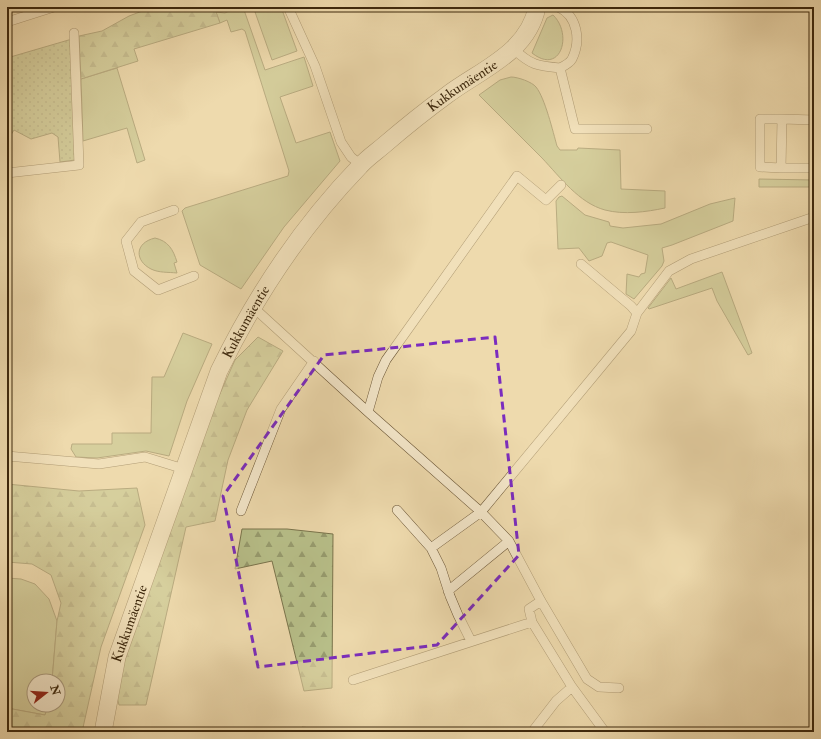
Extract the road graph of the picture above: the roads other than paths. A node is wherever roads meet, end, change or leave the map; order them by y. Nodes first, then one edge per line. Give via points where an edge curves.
1 (54, 7) edge
2 (288, 7) edge
3 (537, 7) edge
4 (558, 7) edge
5 (7, 22) edge
6 (74, 33) dead end
7 (514, 49) junction
8 (560, 68) junction
9 (782, 119) junction
10 (814, 120) edge
11 (647, 129) dead end
12 (361, 165) junction
13 (782, 168) junction
14 (814, 168) edge
15 (7, 173) edge
16 (561, 185) dead end
17 (174, 210) dead end
18 (814, 216) edge
19 (581, 264) dead end
20 (194, 276) dead end
21 (253, 307) junction
22 (637, 313) junction
23 (314, 361) junction
24 (368, 412) junction
25 (7, 456) edge
26 (184, 469) junction
27 (397, 510) dead end
28 (241, 511) dead end
29 (481, 512) junction
30 (509, 541) junction
31 (431, 548) junction
32 (448, 591) junction
33 (540, 601) junction
34 (532, 622) junction
35 (471, 641) junction
36 (353, 680) dead end
37 (572, 686) junction
38 (619, 688) dead end
39 (103, 732) edge
40 (532, 732) edge
41 (605, 732) edge

1 - 5 lane
2 - 12 lane via 315,66 341,142 351,157
3 - 7 street, Kukkumäentie via 531,26
4 - 8 lane via 571,18 577,31 572,60
6 - 15 lane via 80,165
7 - 8 lane via 524,60 539,66
7 - 12 street, Kukkumäentie via 448,94
8 - 11 lane via 575,129
9 - 10 lane
9 - 13 lane
9 - 13 lane via 760,119 760,167
12 - 21 street, Kukkumäentie via 307,225
13 - 14 lane
16 - 24 lane via 546,200 517,176 386,360
17 - 20 lane via 141,222 126,241 134,271 158,290
18 - 22 lane via 686,262 669,271
19 - 22 lane
21 - 23 lane
21 - 26 street, Kukkumäentie via 219,371
22 - 29 lane via 631,332
23 - 24 lane
23 - 28 lane via 281,409
24 - 29 lane
25 - 26 lane via 99,464 145,457
26 - 39 street, Kukkumäentie via 117,657
27 - 31 lane
29 - 30 lane
29 - 31 lane
30 - 32 lane
30 - 33 lane
31 - 32 lane
32 - 35 lane
33 - 34 lane via 529,609
33 - 38 lane via 587,679 599,687
34 - 35 lane
34 - 37 lane
35 - 36 lane
37 - 40 lane via 556,700
37 - 41 lane

